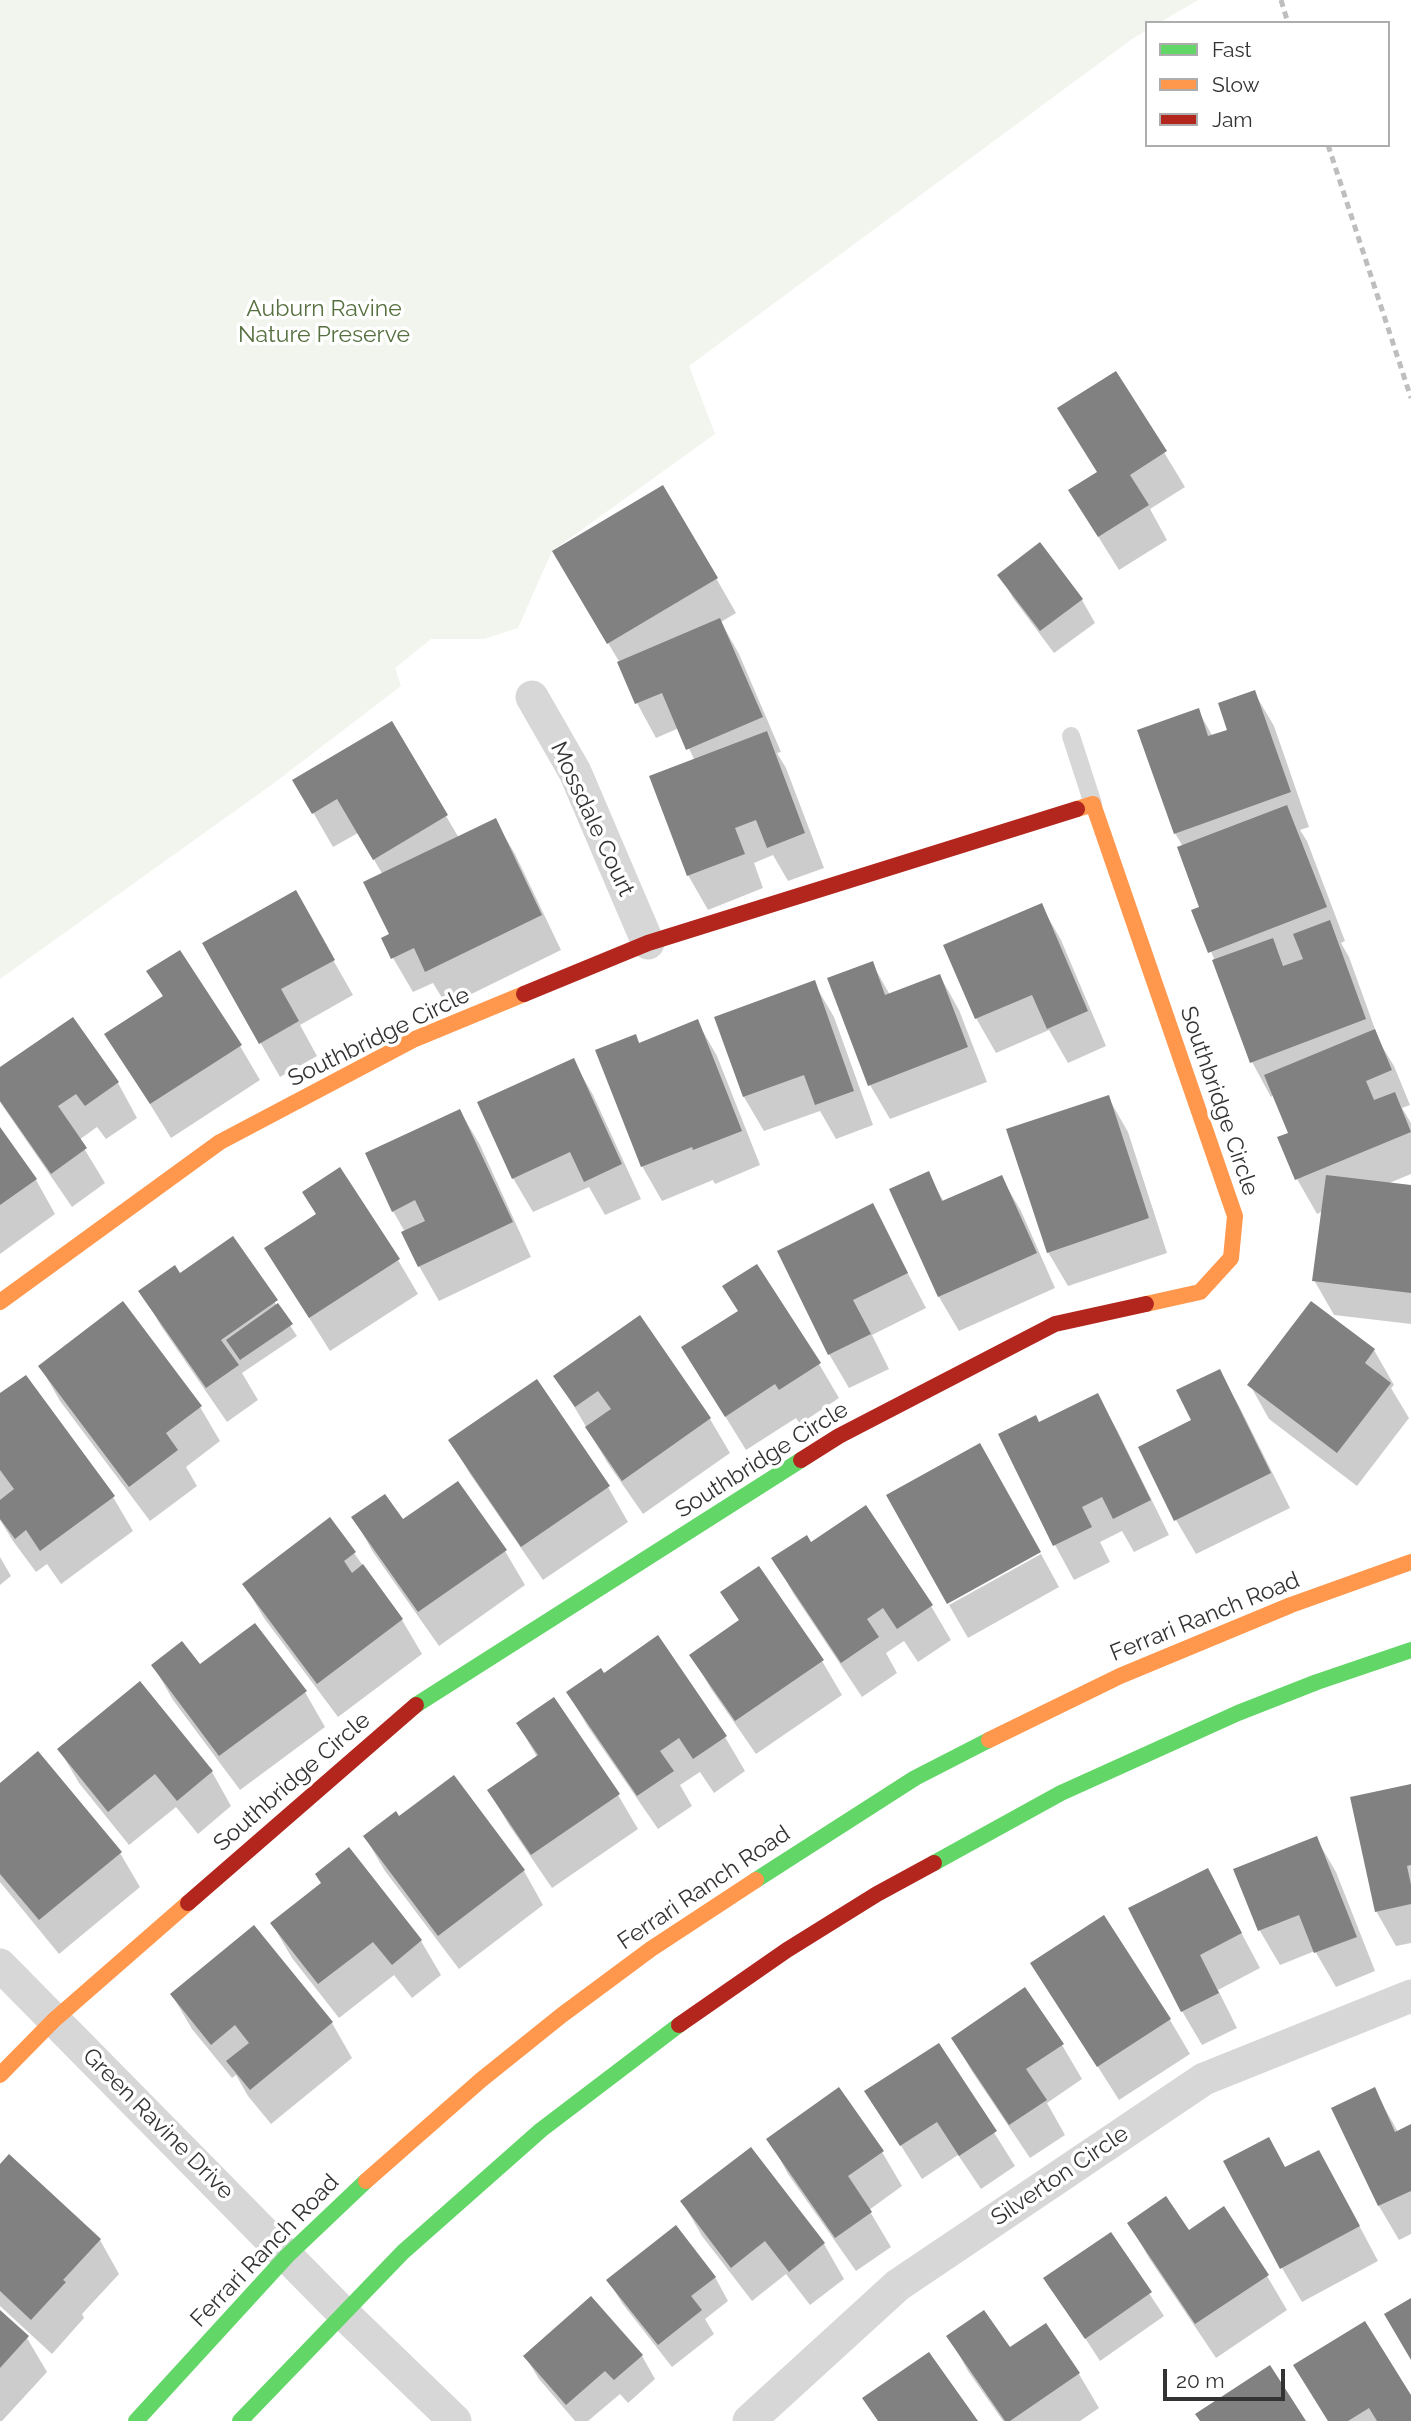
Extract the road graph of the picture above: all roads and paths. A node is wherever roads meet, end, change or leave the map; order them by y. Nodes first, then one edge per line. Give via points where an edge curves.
1 (532, 697) dead end
2 (1072, 736) dead end
3 (1093, 804) junction
4 (648, 943) junction
5 (0, 1302) edge
6 (1411, 1562) edge
7 (1411, 1650) edge
8 (0, 1965) edge
9 (1411, 1996) edge
10 (54, 2020) junction
11 (0, 2075) edge
12 (287, 2256) junction
13 (343, 2313) junction
14 (136, 2421) edge
15 (240, 2421) edge
16 (454, 2421) edge
17 (749, 2421) edge

1 - 4 street, Mossdale Court via 575,772
2 - 3 lane
3 - 4 street, Southbridge Circle
3 - 10 street, Southbridge Circle via 1235,1216 1231,1258 1200,1292 1055,1324 838,1436 408,1710
4 - 5 street, Southbridge Circle via 415,1039 220,1142
6 - 12 street, Ferrari Ranch Road via 1291,1605 1120,1676 915,1778 834,1828 651,1949 562,2015 424,2128
7 - 13 street via 1238,1713 1061,1793 888,1888 787,1950 701,2008 541,2130 403,2252
8 - 10 street, Green Ravine Drive
9 - 17 street, Silverton Circle via 1204,2080 898,2285
10 - 11 street, Southbridge Circle
10 - 12 street, Green Ravine Drive
12 - 13 street, Green Ravine Drive
12 - 14 street, Ferrari Ranch Road
13 - 15 street
13 - 16 street, Green Ravine Drive

